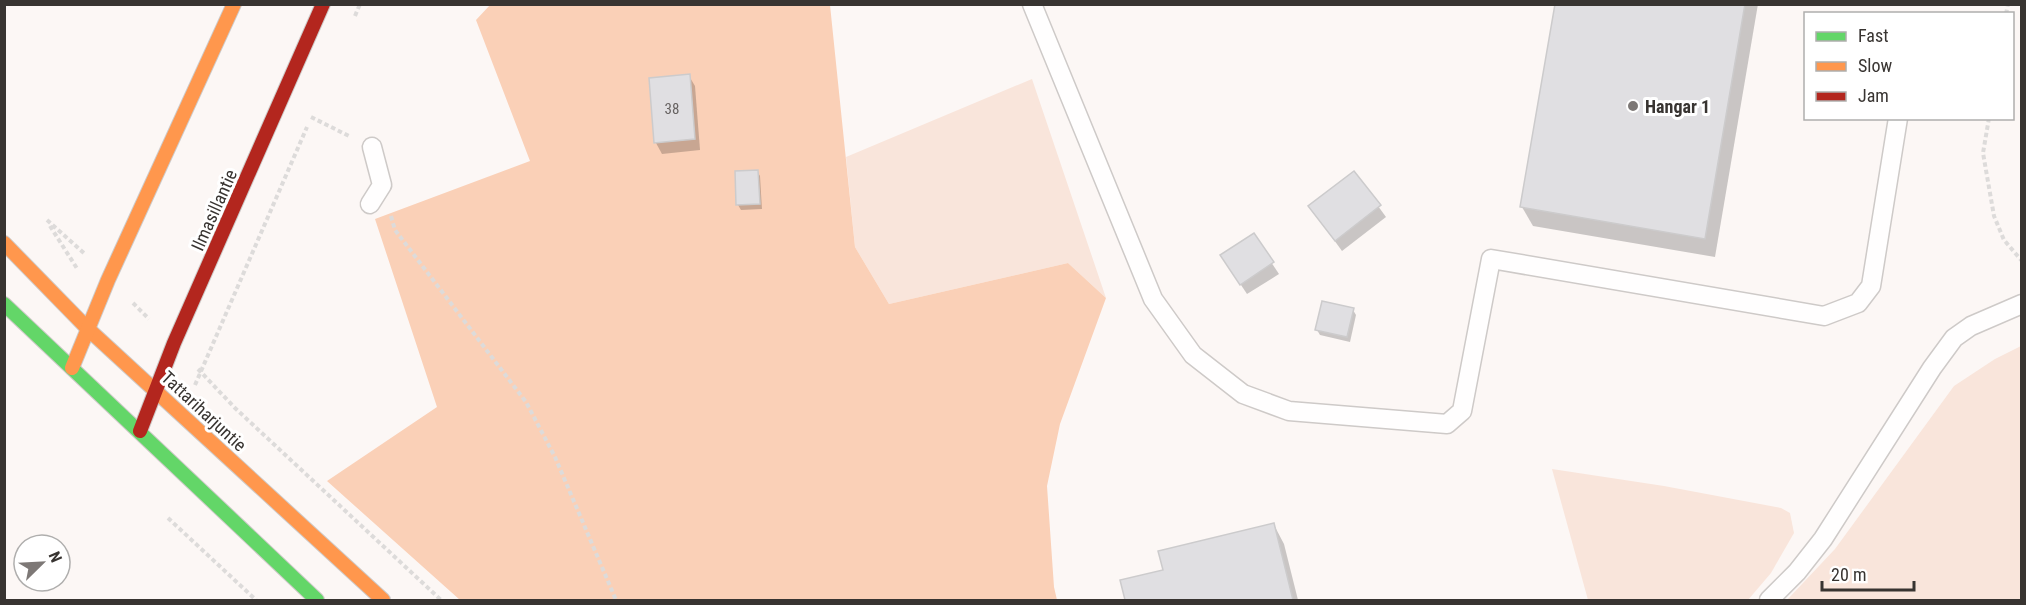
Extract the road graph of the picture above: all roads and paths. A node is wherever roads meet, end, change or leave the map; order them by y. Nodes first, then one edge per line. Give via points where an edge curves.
1 (234, 4) edge
2 (323, 4) edge
3 (360, 4) edge
4 (1032, 4) edge
5 (351, 25) dead end
6 (316, 107) dead end
7 (311, 117) junction
8 (1898, 120) edge
9 (1989, 120) edge
10 (372, 147) joint
11 (370, 204) dead end
12 (46, 220) dead end
13 (395, 230) dead end
14 (4, 243) edge
15 (2022, 261) edge
16 (108, 280) junction
17 (4, 304) edge
18 (2022, 304) edge
19 (88, 329) junction
20 (174, 343) junction
21 (72, 368) junction
22 (201, 373) junction
23 (156, 391) junction
24 (191, 393) dead end
25 (140, 431) junction
26 (168, 518) dead end
27 (256, 600) edge
28 (317, 600) edge
29 (383, 600) edge
30 (441, 600) edge
31 (616, 600) edge
32 (1769, 600) edge

1 - 16 main road
2 - 20 main road, Ilmasillantie
3 - 5 path
4 - 8 lane via 1153,299 1193,355 1243,394 1289,411 1447,424 1462,411 1491,259 1824,316 1858,303 1871,285
6 - 7 path
7 - 10 path
7 - 22 path
9 - 15 path via 1983,153 1994,216 2004,240
10 - 11 lane via 382,185
12 - 16 path via 80,248
13 - 31 path via 526,402 555,457
14 - 19 main road, Tattariharjuntie
16 - 19 main road
16 - 20 path
17 - 21 main road
18 - 32 lane via 1971,326 1954,339 1822,539
19 - 21 main road
19 - 23 main road, Tattariharjuntie
20 - 22 path
20 - 23 main road, Ilmasillantie
21 - 25 main road
22 - 24 path
22 - 30 path
23 - 25 main road, Ilmasillantie
23 - 29 main road, Tattariharjuntie
25 - 28 main road
26 - 27 path

